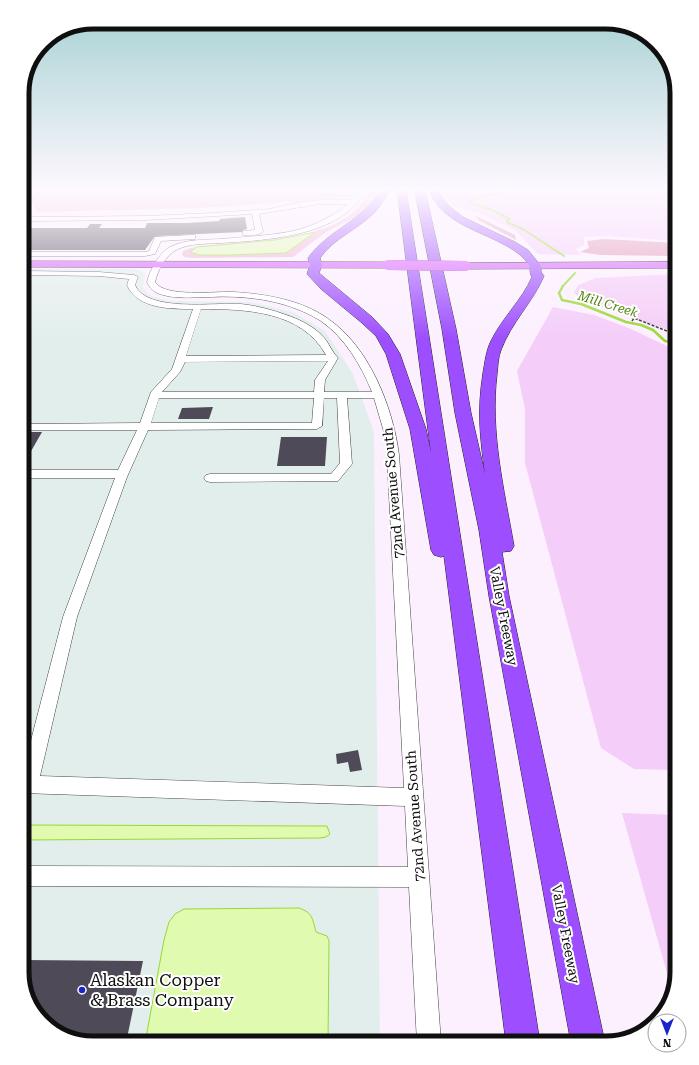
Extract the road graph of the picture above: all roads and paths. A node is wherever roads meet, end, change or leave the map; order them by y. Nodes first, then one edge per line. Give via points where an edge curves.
1 (158, 240) edge
2 (211, 240) edge
3 (332, 240) edge
4 (409, 240) edge
5 (430, 240) edge
6 (499, 240) edge
7 (29, 254) edge
8 (29, 264) edge
9 (159, 264) junction
10 (316, 265) junction
11 (670, 265) edge
12 (535, 266) junction
13 (29, 273) edge
14 (198, 306) junction
15 (632, 320) dead end
16 (670, 331) edge
17 (333, 358) junction
18 (180, 359) junction
19 (155, 394) junction
20 (378, 394) junction
21 (318, 395) junction
22 (342, 395) junction
23 (29, 427) edge
24 (144, 427) junction
25 (29, 474) edge
26 (123, 474) junction
27 (210, 478) dead end
28 (525, 726) junction
29 (29, 773) edge
30 (29, 784) edge
31 (413, 797) junction
32 (491, 820) junction
33 (29, 876) edge
34 (418, 877) junction
35 (429, 1036) edge
36 (522, 1036) edge
37 (587, 1036) edge

1 - 7 street via 152,252 145,254
2 - 9 street, 72nd Avenue South via 176,247 168,252
3 - 10 highway via 314,258
4 - 32 highway
5 - 28 highway, Valley Freeway
6 - 12 highway via 520,250
8 - 9 main road
9 - 10 main road
9 - 20 street, 72nd Avenue South via 151,282 157,289 167,293 270,299 318,316 342,335 357,354
10 - 12 main road, bridge
10 - 32 highway via 313,274 381,334 393,354 418,429
11 - 12 main road
12 - 28 highway via 537,282 504,330 493,352 487,396 487,431 516,621
13 - 14 street via 134,277 131,285 134,292 143,299 156,304
14 - 17 street via 244,308 289,319 310,330 322,341
14 - 18 street
15 - 16 path via 634,318
17 - 18 street
17 - 21 street via 320,380
18 - 19 street via 177,370
19 - 21 street
19 - 24 street
20 - 22 street
20 - 31 street, 72nd Avenue South via 388,424 393,455
21 - 22 street
21 - 24 street via 317,426
22 - 27 street via 346,464 334,478
23 - 24 street
24 - 26 street
25 - 26 street
26 - 29 street via 70,617
28 - 37 highway, Valley Freeway
30 - 31 street
31 - 34 street, 72nd Avenue South
32 - 36 highway
33 - 34 street
34 - 35 street, 72nd Avenue South

